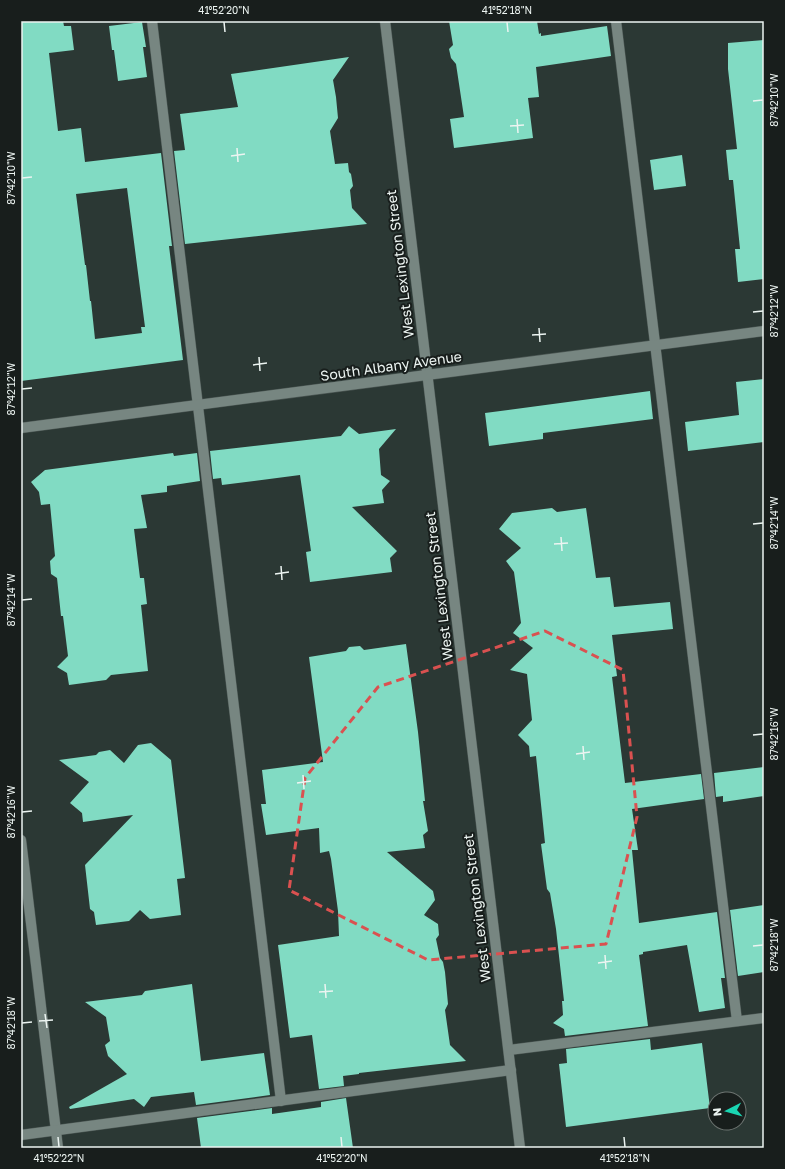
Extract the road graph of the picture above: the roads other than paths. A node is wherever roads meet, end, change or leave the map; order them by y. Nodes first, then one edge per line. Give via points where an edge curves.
1 (152, 21) edge
2 (385, 21) edge
3 (616, 21) edge
4 (764, 331) edge
5 (655, 346) junction
6 (428, 375) junction
7 (198, 405) junction
8 (21, 428) edge
9 (21, 840) edge
10 (764, 1018) edge
11 (737, 1022) junction
12 (509, 1050) junction
13 (511, 1070) junction
14 (281, 1101) junction
15 (56, 1130) junction
16 (21, 1134) edge
17 (58, 1148) edge
18 (520, 1148) edge

1 - 7 street
2 - 6 street, West Lexington Street
3 - 5 street
4 - 5 street, South Albany Avenue
5 - 6 street, South Albany Avenue
5 - 11 street
6 - 7 street, South Albany Avenue
6 - 12 street, West Lexington Street
7 - 8 street, South Albany Avenue
7 - 14 street
9 - 15 street
10 - 11 street
11 - 12 street
12 - 13 street, West Lexington Street
13 - 14 street
13 - 18 street, West Lexington Street
14 - 15 street
15 - 16 street
15 - 17 street

